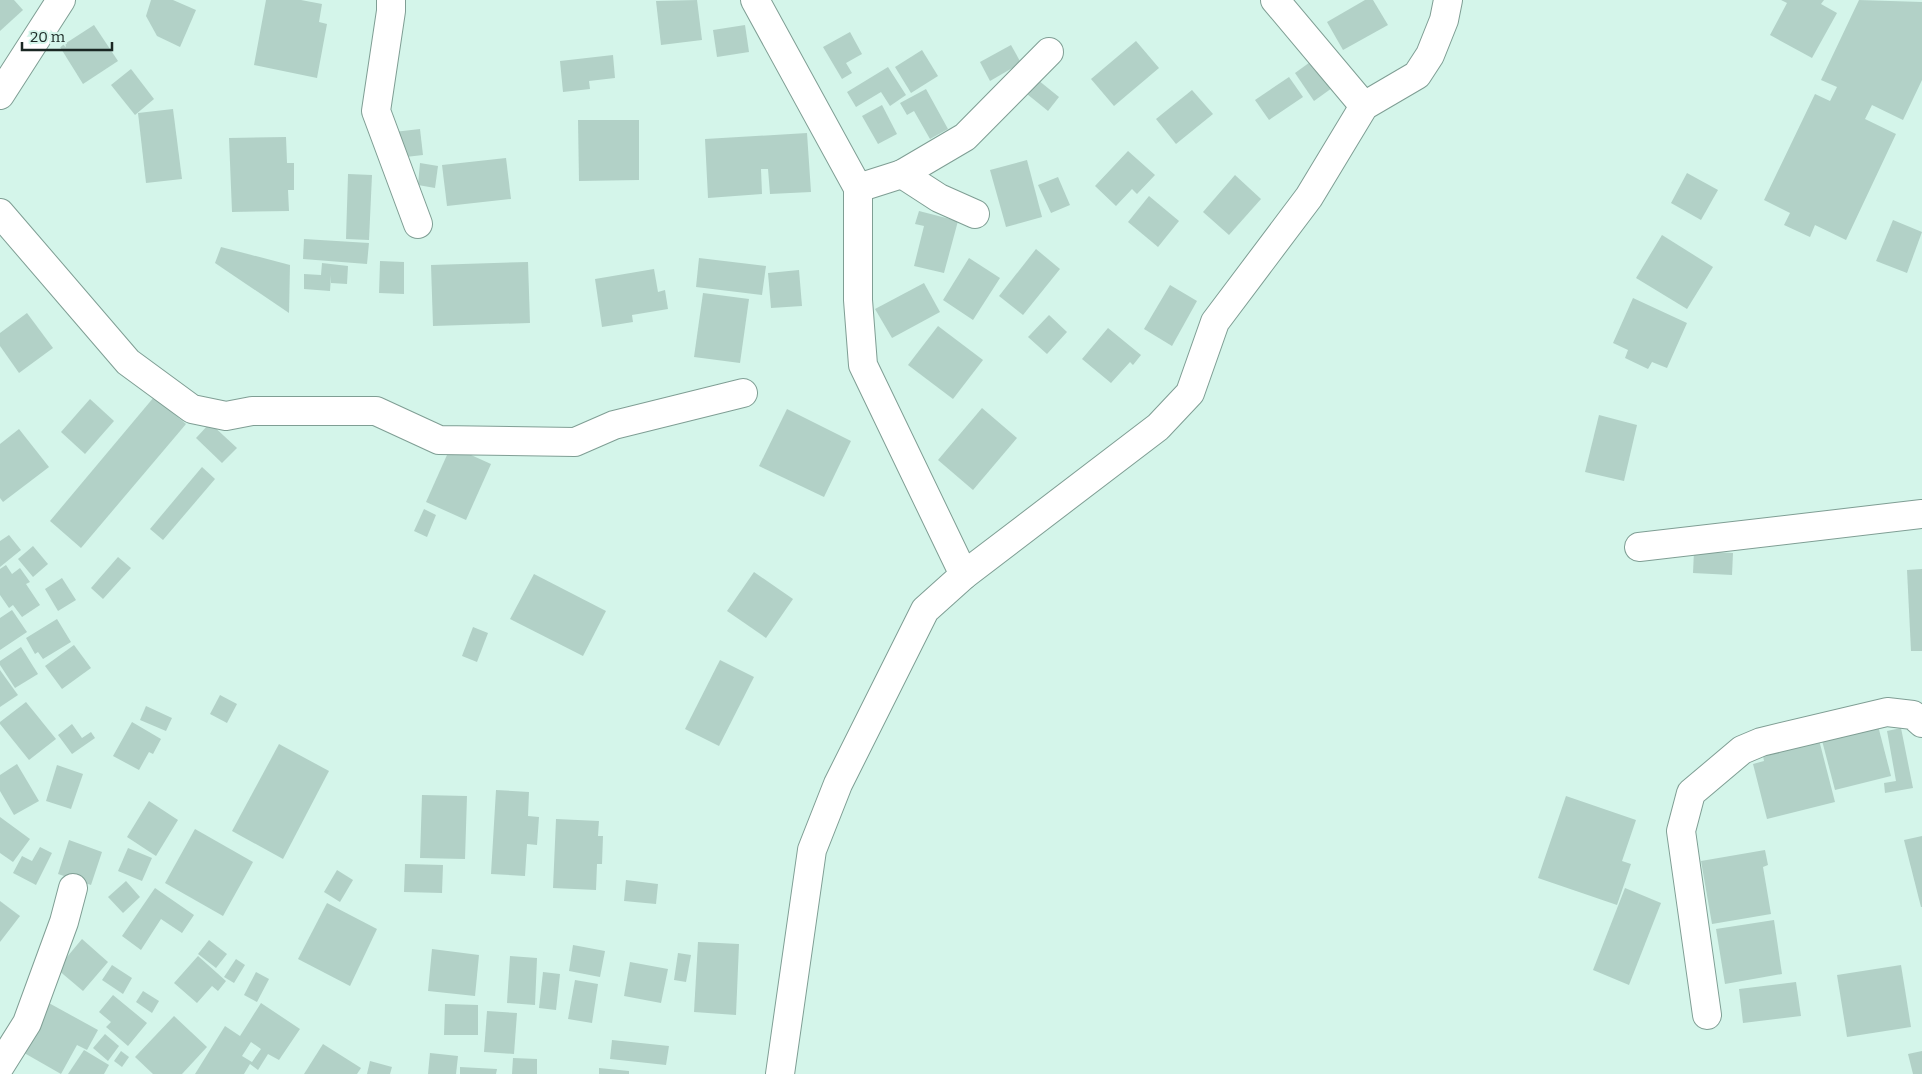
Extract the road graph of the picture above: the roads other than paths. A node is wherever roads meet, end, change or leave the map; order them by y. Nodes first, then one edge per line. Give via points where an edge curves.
1 (61, 0) edge
2 (391, 0) edge
3 (755, 0) edge
4 (1275, 0) edge
5 (1448, 0) edge
6 (1049, 52) dead end
7 (0, 94) edge
8 (1364, 106) junction
9 (902, 174) junction
10 (858, 188) junction
11 (0, 213) edge
12 (975, 214) dead end
13 (418, 224) dead end
14 (743, 393) dead end
15 (1922, 514) edge
16 (1639, 547) dead end
17 (964, 575) junction
18 (1922, 723) edge
19 (73, 888) dead end
20 (1707, 1015) dead end
21 (0, 1066) edge
22 (780, 1074) edge

1 - 7 street
2 - 13 street via 376,111
3 - 10 street
4 - 8 street
5 - 8 street via 1437,38 1417,76
6 - 9 street via 965,137
8 - 17 street via 1309,197 1215,322 1190,393 1158,427
9 - 10 street
9 - 12 street via 939,198
10 - 17 street via 858,300 863,365
11 - 14 street via 128,362 192,409 226,416 252,411 376,412 439,440 575,442 614,425
15 - 16 street
17 - 22 street via 925,610 838,784 812,850
18 - 20 street via 1913,715 1887,712 1760,742 1742,750 1691,793 1681,831
19 - 21 street via 64,922 26,1023

